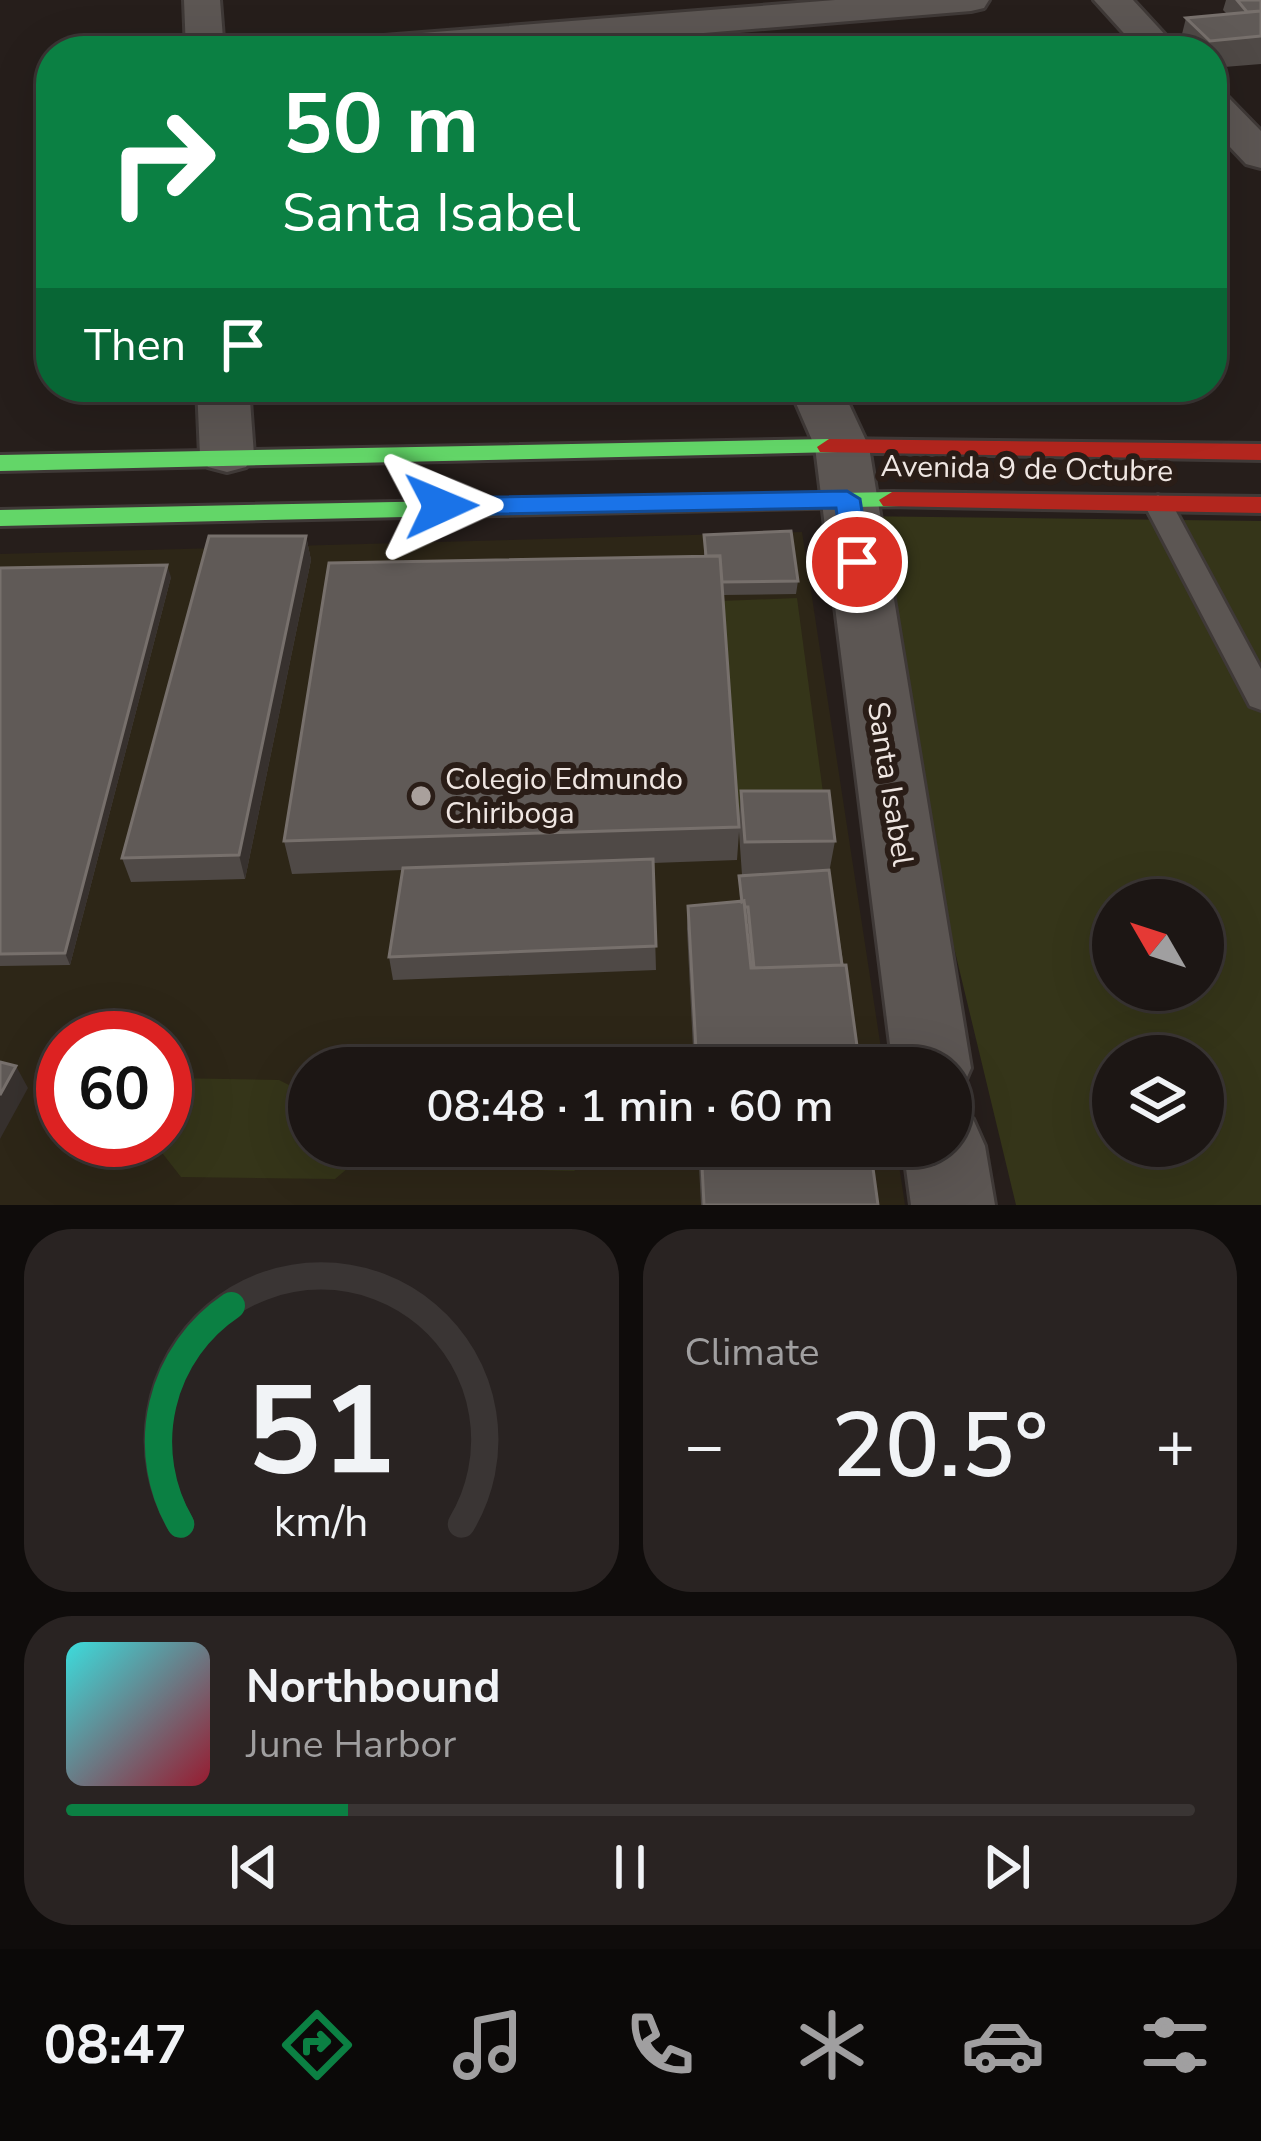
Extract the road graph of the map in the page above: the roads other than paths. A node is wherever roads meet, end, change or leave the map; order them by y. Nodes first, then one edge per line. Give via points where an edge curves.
1 (202, 0) edge
2 (971, 0) edge
3 (1112, 0) edge
4 (653, 26) edge
5 (205, 36) edge
6 (530, 36) edge
7 (1147, 36) edge
8 (1227, 120) edge
9 (1261, 155) edge
10 (224, 402) edge
11 (820, 402) edge
12 (1261, 452) edge
13 (226, 455) junction
14 (0, 463) edge
15 (844, 473) junction
16 (1158, 504) junction
17 (1261, 505) edge
18 (0, 518) edge
19 (1261, 698) edge
20 (929, 1047) edge
21 (947, 1167) edge
22 (953, 1205) edge

1 - 5 street
2 - 4 street
3 - 7 street
4 - 6 street
8 - 9 street
10 - 13 street
11 - 15 street, Santa Isabel
12 - 15 main road, Avenida 9 de Octubre
13 - 14 main road, Avenida 9 de Octubre
13 - 15 main road, Avenida 9 de Octubre
15 - 16 main road, Avenida 9 de Octubre
15 - 18 main road, Avenida 9 de Octubre
15 - 20 street, Santa Isabel
16 - 17 main road, Avenida 9 de Octubre
16 - 19 lane
21 - 22 street

